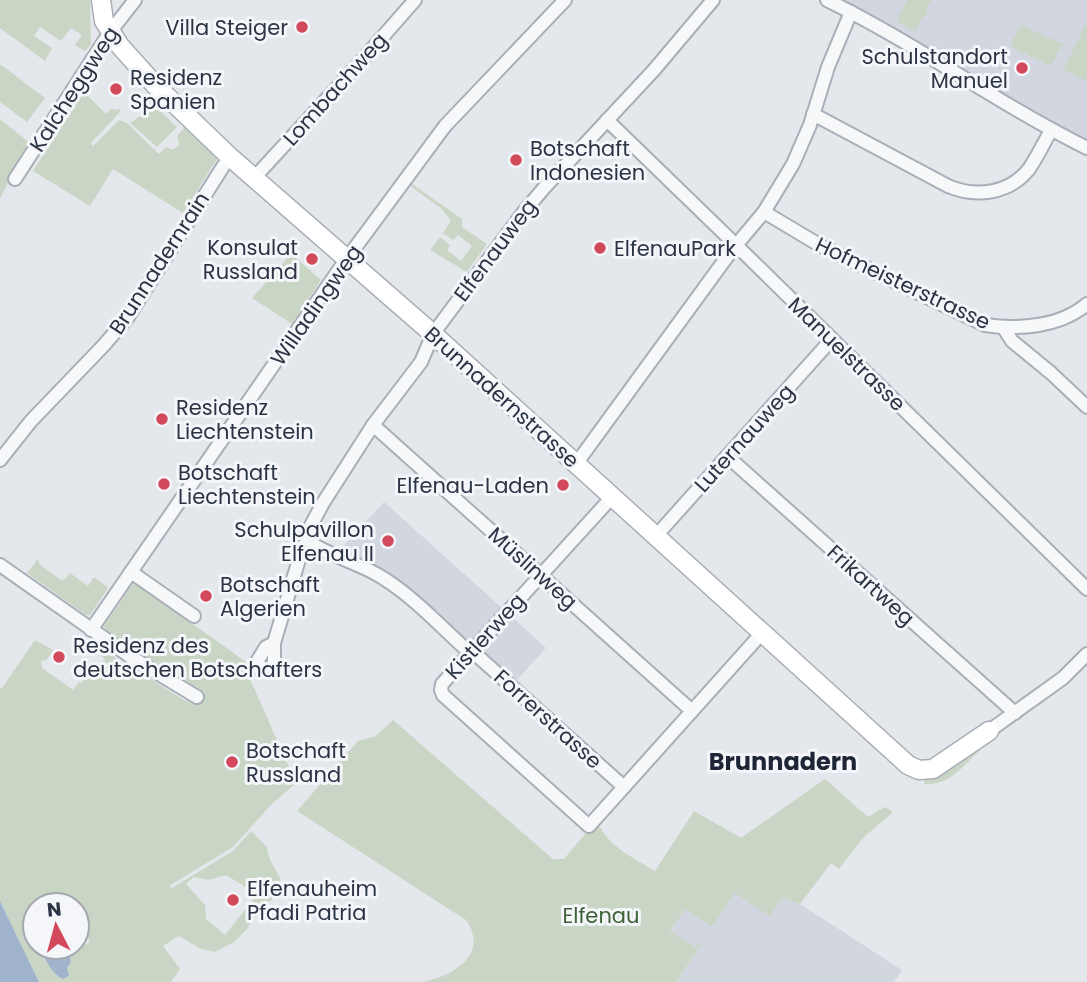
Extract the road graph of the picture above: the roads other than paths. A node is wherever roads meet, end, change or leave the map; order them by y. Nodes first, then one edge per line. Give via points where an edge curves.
1 (101, 0) edge
2 (135, 0) edge
3 (415, 0) edge
4 (565, 0) edge
5 (713, 0) edge
6 (827, 0) edge
7 (851, 12) junction
8 (110, 32) junction
9 (813, 114) junction
10 (607, 120) junction
11 (1051, 131) junction
12 (1087, 148) edge
13 (230, 157) junction
14 (254, 178) junction
15 (15, 179) dead end
16 (764, 212) junction
17 (737, 244) junction
18 (347, 258) junction
19 (1087, 304) edge
20 (1003, 327) junction
21 (433, 334) junction
22 (832, 339) junction
23 (1087, 407) edge
24 (373, 425) junction
25 (727, 456) junction
26 (0, 460) edge
27 (576, 464) junction
28 (612, 497) junction
29 (656, 537) junction
30 (309, 542) junction
31 (0, 565) edge
32 (131, 572) junction
33 (541, 575) junction
34 (1087, 589) edge
35 (194, 616) dead end
36 (91, 630) junction
37 (762, 633) junction
38 (274, 643) dead end
39 (471, 652) junction
40 (1087, 654) edge
41 (197, 697) dead end
42 (692, 711) junction
43 (1015, 713) junction
44 (989, 731) joint
45 (624, 787) junction

1 - 8 street, Brunnadernstrasse via 102,17
2 - 8 street, Kalcheggweg
3 - 14 street, Lombachweg
4 - 18 street, Willadingweg via 448,123
5 - 10 street, Elfenauweg
6 - 7 street
7 - 9 street
7 - 11 street
8 - 13 street, Brunnadernstrasse via 155,85
8 - 15 street, Kalcheggweg
9 - 11 street via 948,186 973,192 1000,189 1017,180
9 - 16 street via 793,164
10 - 17 street, Manuelstrasse
10 - 21 street, Elfenauweg via 532,201
11 - 12 street
13 - 14 street, Brunnadernstrasse
13 - 26 street, Brunnadernrain via 128,317
14 - 18 street, Brunnadernstrasse
16 - 17 street
16 - 20 street, Hofmeisterstrasse via 929,299 985,325
17 - 22 street, Manuelstrasse
17 - 27 street
18 - 21 street, Brunnadernstrasse
18 - 32 street, Willadingweg
19 - 20 street, Hofmeisterstrasse via 1059,320
20 - 23 street via 1012,341
21 - 24 street, Elfenauweg via 421,362
21 - 27 street, Brunnadernstrasse
22 - 25 street, Luternauweg
22 - 34 street, Manuelstrasse
24 - 30 street, Elfenauweg via 323,503 308,531
24 - 33 street, Müslinweg
25 - 29 street, Luternauweg
25 - 43 street, Frikartweg
27 - 28 street, Brunnadernstrasse
28 - 29 street, Brunnadernstrasse
28 - 33 street, Kistlerweg
29 - 37 street, Brunnadernstrasse
30 - 38 street, Elfenauweg via 303,546
30 - 39 street, Forrerstrasse via 388,581
31 - 36 street
32 - 35 street
32 - 36 street, Willadingweg
33 - 39 street, Kistlerweg
33 - 42 street, Müslinweg
36 - 41 street
37 - 42 street
37 - 44 street, Brunnadernstrasse via 910,767 929,771
39 - 45 street, Forrerstrasse
39 - 45 street, Kistlerweg via 442,684 441,693 589,826
40 - 43 street
42 - 45 street
43 - 44 street

